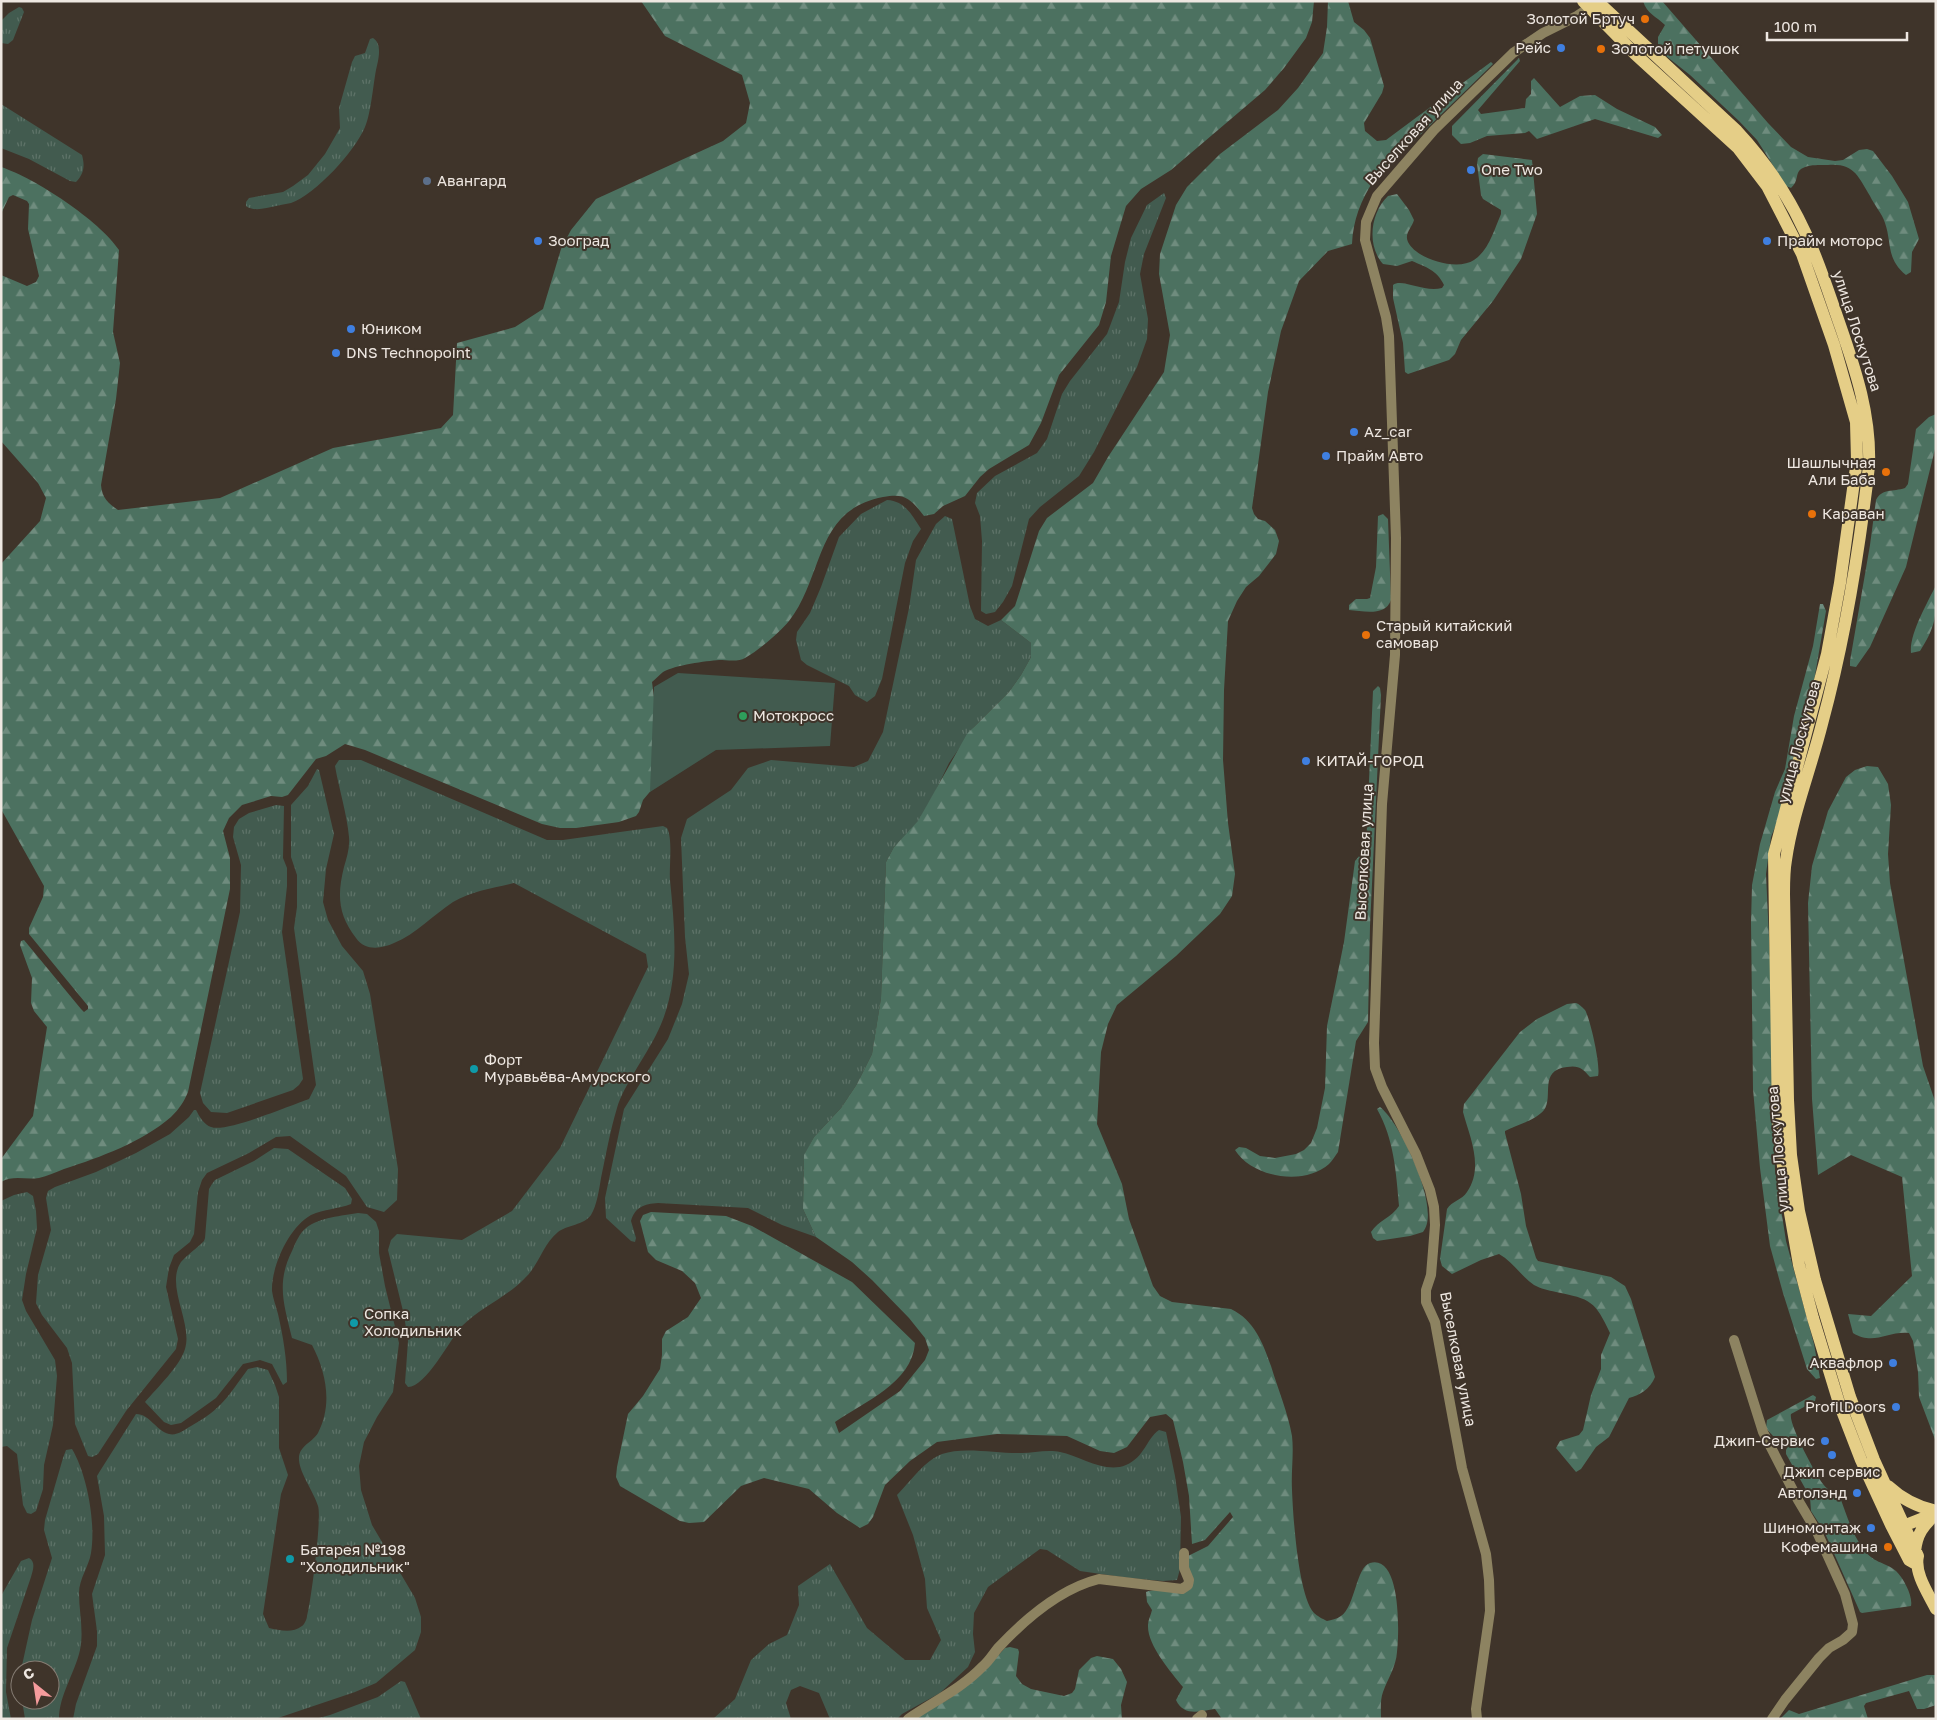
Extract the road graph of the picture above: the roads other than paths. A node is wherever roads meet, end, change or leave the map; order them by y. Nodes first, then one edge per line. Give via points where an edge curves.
1 (1592, 3) edge
2 (1734, 1340) dead end
3 (1884, 1482) junction
4 (1936, 1513) edge
5 (1899, 1527) junction
6 (1916, 1550) junction
7 (1184, 1553) dead end
8 (1917, 1569) junction
9 (1936, 1609) edge
10 (908, 1719) edge
11 (1477, 1719) edge
12 (1772, 1719) edge

1 - 3 main road, улица Лоскутова via 1737,131 1770,171 1809,240 1842,330 1867,414 1869,466 1854,582 1844,637 1791,834 1784,903 1788,1100 1791,1156 1799,1211 1815,1280 1850,1397
1 - 5 main road, улица Лоскутова via 1738,148 1767,186 1802,254 1856,422 1857,460 1840,583 1822,672 1774,854 1778,1123 1796,1247 1813,1318 1861,1460
1 - 11 street, Выселковая улица via 1513,53 1486,78 1386,185 1377,196 1366,222 1366,240 1389,336 1396,538 1395,655 1382,804 1375,1068 1416,1154 1434,1207 1435,1234 1426,1302 1435,1322 1462,1468 1486,1554 1489,1580 1490,1611
2 - 12 street via 1764,1432 1817,1532 1844,1594 1852,1624 1852,1632 1828,1648
3 - 4 main road via 1899,1496
3 - 5 main road, улица Лоскутова
4 - 5 main road
4 - 6 main road via 1920,1531
5 - 6 main road, улица Лоскутова
5 - 8 main road, улица Лоскутова via 1909,1560
6 - 8 main road, улица Лоскутова
7 - 10 street via 1184,1568 1189,1580 1182,1589 1099,1579 1085,1583 1051,1601 1019,1627 984,1666 947,1696
8 - 9 main road

